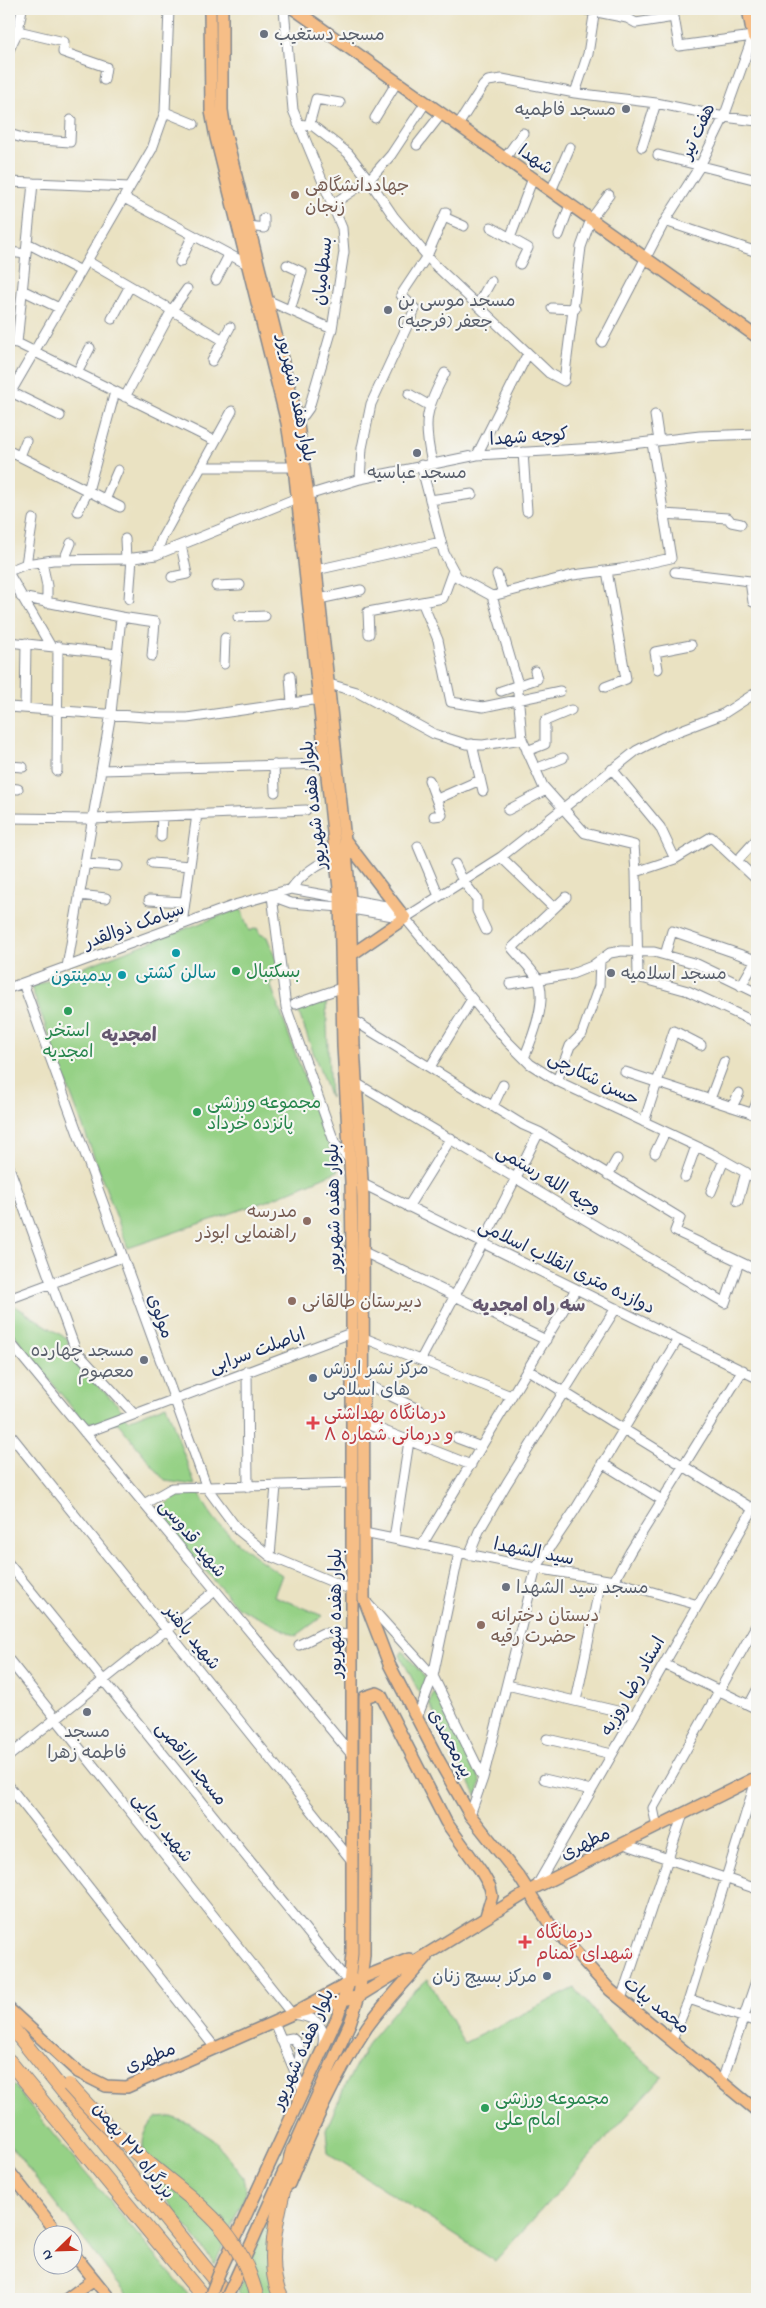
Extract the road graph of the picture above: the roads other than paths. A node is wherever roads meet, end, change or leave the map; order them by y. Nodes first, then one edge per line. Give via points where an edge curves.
1 (22, 9) edge
2 (169, 9) edge
3 (210, 9) edge
4 (222, 9) edge
5 (284, 9) edge
6 (294, 9) edge
7 (582, 9) edge
8 (748, 9) edge
9 (752, 9) edge
10 (595, 10) edge
11 (18, 31) junction
12 (756, 36) edge
13 (9, 50) edge
14 (104, 80) dead end
15 (397, 82) junction
16 (575, 93) junction
17 (426, 102) junction
18 (656, 102) junction
19 (340, 103) dead end
20 (165, 112) junction
21 (442, 113) junction
22 (724, 117) junction
23 (375, 118) dead end
24 (71, 120) dead end
25 (757, 121) edge
26 (194, 124) dead end
27 (298, 124) junction
28 (309, 125) junction
29 (458, 125) junction
30 (522, 133) dead end
31 (9, 134) edge
32 (417, 145) dead end
33 (570, 147) dead end
34 (642, 147) dead end
35 (658, 155) dead end
36 (506, 158) junction
37 (700, 166) junction
38 (533, 178) junction
39 (369, 180) junction
40 (757, 180) edge
41 (9, 182) edge
42 (33, 183) junction
43 (130, 187) junction
44 (551, 190) junction
45 (610, 195) dead end
46 (124, 198) junction
47 (333, 204) junction
48 (570, 204) junction
49 (264, 218) dead end
50 (591, 219) junction
51 (665, 221) junction
52 (249, 226) junction
53 (464, 226) dead end
54 (491, 227) dead end
55 (193, 235) junction
56 (559, 235) dead end
57 (510, 238) junction
58 (27, 243) junction
59 (9, 252) edge
60 (757, 252) edge
61 (26, 254) junction
62 (229, 255) junction
63 (427, 256) junction
64 (645, 259) junction
65 (87, 261) junction
66 (180, 262) dead end
67 (247, 264) junction
68 (520, 264) dead end
69 (287, 265) dead end
70 (81, 271) junction
71 (216, 280) dead end
72 (491, 281) dead end
73 (130, 286) junction
74 (187, 289) dead end
75 (22, 290) junction
76 (267, 300) junction
77 (478, 304) junction
78 (60, 308) junction
79 (552, 308) dead end
80 (575, 309) junction
81 (172, 310) junction
82 (290, 310) junction
83 (112, 319) dead end
84 (230, 327) dead end
85 (332, 329) junction
86 (757, 337) edge
87 (223, 340) junction
88 (13, 342) edge
89 (602, 342) dead end
90 (90, 348) dead end
91 (34, 352) junction
92 (528, 353) junction
93 (212, 361) dead end
94 (77, 373) junction
95 (445, 373) dead end
96 (115, 392) junction
97 (10, 394) edge
98 (409, 394) dead end
99 (125, 397) junction
100 (430, 406) junction
101 (232, 411) dead end
102 (655, 415) dead end
103 (60, 416) dead end
104 (292, 420) junction
105 (757, 434) edge
106 (26, 441) dead end
107 (216, 441) junction
108 (655, 442) junction
109 (9, 451) edge
110 (523, 452) junction
111 (20, 456) junction
112 (478, 456) junction
113 (432, 463) junction
114 (420, 465) junction
115 (201, 467) junction
116 (294, 467) junction
117 (118, 470) dead end
118 (360, 479) junction
119 (88, 491) junction
120 (472, 494) dead end
121 (303, 496) junction
122 (105, 500) junction
123 (430, 500) junction
124 (120, 507) dead end
125 (78, 511) dead end
126 (527, 511) dead end
127 (663, 514) junction
128 (33, 519) dead end
129 (741, 524) dead end
130 (126, 539) dead end
131 (441, 542) junction
132 (71, 543) dead end
133 (182, 545) junction
134 (156, 555) junction
135 (129, 559) junction
136 (64, 560) junction
137 (42, 562) junction
138 (26, 564) junction
139 (316, 570) junction
140 (453, 570) junction
141 (607, 571) junction
142 (675, 572) dead end
143 (9, 573) edge
144 (497, 575) dead end
145 (172, 577) dead end
146 (240, 585) dead end
147 (216, 586) dead end
148 (361, 590) dead end
149 (503, 594) junction
150 (492, 596) junction
151 (21, 598) junction
152 (129, 599) dead end
153 (319, 599) junction
154 (757, 601) edge
155 (47, 602) junction
156 (423, 604) junction
157 (265, 616) dead end
158 (120, 617) junction
159 (238, 617) dead end
160 (369, 634) dead end
161 (225, 638) dead end
162 (9, 642) edge
163 (26, 643) junction
164 (690, 645) dead end
165 (54, 646) junction
166 (117, 654) junction
167 (152, 656) dead end
168 (224, 664) dead end
169 (658, 669) dead end
170 (535, 671) dead end
171 (290, 676) dead end
172 (329, 684) junction
173 (518, 686) junction
174 (605, 687) dead end
175 (501, 691) dead end
176 (560, 691) dead end
177 (757, 692) edge
178 (320, 699) junction
179 (519, 700) junction
180 (292, 703) junction
181 (9, 707) edge
182 (25, 708) junction
183 (58, 710) junction
184 (571, 710) dead end
185 (111, 713) junction
186 (522, 738) junction
187 (472, 744) junction
188 (528, 751) junction
189 (563, 758) dead end
190 (327, 764) junction
191 (274, 765) junction
192 (9, 766) edge
193 (23, 767) dead end
194 (535, 769) junction
195 (612, 769) junction
196 (101, 770) junction
197 (56, 771) dead end
198 (429, 780) dead end
199 (480, 780) junction
200 (546, 790) junction
201 (483, 791) dead end
202 (275, 792) dead end
203 (437, 799) junction
204 (563, 807) junction
205 (306, 810) dead end
206 (508, 810) dead end
207 (197, 814) junction
208 (162, 816) junction
209 (434, 816) dead end
210 (9, 818) edge
211 (92, 819) junction
212 (161, 838) dead end
213 (757, 839) edge
214 (345, 840) junction
215 (418, 846) dead end
216 (336, 857) junction
217 (501, 857) junction
218 (675, 859) junction
219 (737, 861) junction
220 (152, 863) dead end
221 (85, 864) junction
222 (455, 864) dead end
223 (118, 866) dead end
224 (190, 866) junction
225 (636, 872) junction
226 (757, 880) edge
227 (463, 881) junction
228 (290, 890) junction
229 (79, 895) junction
230 (272, 896) junction
231 (439, 896) junction
232 (566, 897) dead end
233 (106, 898) dead end
234 (149, 900) dead end
235 (185, 902) junction
236 (345, 904) junction
237 (397, 908) junction
238 (554, 908) junction
239 (405, 918) junction
240 (182, 924) junction
241 (486, 930) dead end
242 (638, 952) junction
243 (351, 955) junction
244 (665, 955) junction
245 (600, 960) junction
246 (67, 967) junction
247 (538, 980) junction
248 (23, 983) junction
249 (510, 984) dead end
250 (741, 986) junction
251 (9, 988) edge
252 (341, 988) junction
253 (757, 993) edge
254 (472, 999) junction
255 (295, 1004) dead end
256 (353, 1020) junction
257 (757, 1023) edge
258 (700, 1044) dead end
259 (524, 1058) junction
260 (724, 1062) dead end
261 (430, 1067) junction
262 (625, 1072) dead end
263 (557, 1081) junction
264 (657, 1082) junction
265 (356, 1083) junction
266 (503, 1085) dead end
267 (739, 1092) dead end
268 (710, 1099) junction
269 (757, 1102) edge
270 (493, 1106) junction
271 (732, 1107) junction
272 (755, 1114) edge
273 (644, 1122) junction
274 (539, 1132) junction
275 (665, 1132) junction
276 (451, 1138) junction
277 (696, 1146) junction
278 (655, 1153) dead end
279 (617, 1159) dead end
280 (350, 1160) junction
281 (724, 1160) junction
282 (9, 1167) edge
283 (746, 1172) junction
284 (608, 1175) junction
285 (685, 1177) dead end
286 (757, 1178) edge
287 (516, 1179) junction
288 (363, 1184) junction
289 (711, 1192) dead end
290 (738, 1201) dead end
291 (408, 1207) junction
292 (483, 1243) junction
293 (364, 1252) junction
294 (122, 1257) junction
295 (739, 1262) junction
296 (756, 1267) edge
297 (51, 1283) junction
298 (576, 1289) junction
299 (455, 1294) junction
300 (9, 1299) edge
301 (616, 1308) junction
302 (352, 1333) junction
303 (364, 1338) junction
304 (678, 1339) junction
305 (546, 1340) junction
306 (9, 1341) edge
307 (421, 1360) junction
308 (528, 1370) junction
309 (743, 1370) junction
310 (247, 1371) junction
311 (757, 1378) edge
312 (364, 1384) junction
313 (563, 1392) junction
314 (511, 1396) junction
315 (175, 1398) junction
316 (424, 1412) dead end
317 (133, 1413) junction
318 (364, 1423) junction
319 (622, 1429) junction
320 (9, 1433) edge
321 (85, 1433) junction
322 (457, 1438) dead end
323 (409, 1441) junction
324 (481, 1448) junction
325 (602, 1464) junction
326 (471, 1465) junction
327 (683, 1468) junction
328 (352, 1483) junction
329 (276, 1486) junction
330 (248, 1487) junction
331 (207, 1488) junction
332 (662, 1500) junction
333 (144, 1504) junction
334 (756, 1505) edge
335 (364, 1533) junction
336 (394, 1539) junction
337 (422, 1545) junction
338 (459, 1553) junction
339 (469, 1555) junction
340 (270, 1556) junction
341 (9, 1564) edge
342 (536, 1568) junction
343 (600, 1580) junction
344 (614, 1581) junction
345 (352, 1590) junction
346 (215, 1591) junction
347 (364, 1600) junction
348 (698, 1605) junction
349 (757, 1624) edge
350 (166, 1630) junction
351 (352, 1634) junction
352 (299, 1645) dead end
353 (9, 1660) edge
354 (664, 1664) junction
355 (432, 1676) junction
356 (103, 1680) junction
357 (507, 1685) junction
358 (757, 1690) edge
359 (720, 1691) junction
360 (576, 1701) junction
361 (753, 1707) edge
362 (634, 1715) junction
363 (56, 1718) junction
364 (417, 1718) junction
365 (547, 1739) dead end
366 (612, 1754) junction
367 (352, 1755) junction
368 (9, 1756) edge
369 (757, 1777) edge
370 (483, 1778) junction
371 (544, 1780) dead end
372 (9, 1786) edge
373 (591, 1790) junction
374 (683, 1814) junction
375 (470, 1815) junction
376 (657, 1827) junction
377 (624, 1844) junction
378 (668, 1860) junction
379 (352, 1861) junction
380 (726, 1879) junction
381 (532, 1889) junction
382 (757, 1889) edge
383 (486, 1916) junction
384 (434, 1949) junction
385 (362, 1977) junction
386 (757, 1978) edge
387 (349, 1983) junction
388 (359, 1996) junction
389 (621, 1999) junction
390 (689, 2000) junction
391 (343, 2001) junction
392 (9, 2009) edge
393 (292, 2014) junction
394 (9, 2016) edge
395 (744, 2018) junction
396 (274, 2022) junction
397 (757, 2022) edge
398 (9, 2024) edge
399 (281, 2040) junction
400 (672, 2040) junction
401 (216, 2048) junction
402 (322, 2051) junction
403 (9, 2061) edge
404 (295, 2072) junction
405 (722, 2081) junction
406 (303, 2091) junction
407 (757, 2111) edge
408 (293, 2150) junction
409 (9, 2171) edge
410 (282, 2201) junction
411 (52, 2226) edge
412 (82, 2264) edge
413 (94, 2279) junction
414 (68, 2299) edge
415 (110, 2299) edge
416 (207, 2299) edge
417 (228, 2299) edge
418 (257, 2299) edge
419 (282, 2299) edge

1 - 11 street
2 - 20 street
3 - 67 main road, بلوار هفده شهریور via 211,111
4 - 52 main road, بلوار هفده شهریور via 222,110
5 - 27 street, بسطامیان via 290,90
6 - 15 main road, شهدا
7 - 10 street
8 - 12 main road
9 - 12 main road
10 - 12 street via 636,23 674,17 679,46
10 - 16 street via 588,54
11 - 13 street
11 - 14 street via 64,42 63,52 106,67
12 - 22 street, هفت تیر
15 - 17 main road, شهدا
15 - 23 street
16 - 18 street
16 - 29 street via 495,80 483,86
17 - 21 main road, شهدا
17 - 39 street via 391,155
18 - 22 street
18 - 34 street
19 - 28 street via 316,99
20 - 26 street
20 - 43 street via 152,150
21 - 29 main road, شهدا
21 - 32 street
22 - 25 street
22 - 37 street, هفت تیر
24 - 31 street via 70,142 26,139
27 - 28 street
27 - 47 street, بسطامیان
28 - 39 street via 348,153
29 - 36 main road, شهدا
30 - 36 street
33 - 44 street
35 - 37 street
36 - 38 main road, شهدا
37 - 40 street
37 - 51 street, هفت تیر
38 - 44 main road, شهدا
38 - 57 street
39 - 47 street
39 - 63 street via 394,217
41 - 42 street
42 - 43 street
42 - 58 street
43 - 46 street
44 - 48 main road, شهدا
45 - 50 street
46 - 55 street
46 - 65 street
47 - 85 street, بسطامیان via 342,228 344,252
48 - 50 main road, شهدا
48 - 56 street
49 - 52 street via 264,228
50 - 64 main road, شهدا
50 - 80 street via 582,247
51 - 60 street
51 - 64 street, هفت تیر
52 - 76 main road, بلوار هفده شهریور
53 - 63 street via 445,214
54 - 57 street
55 - 62 street
55 - 66 street
57 - 68 street via 528,248
58 - 61 street
58 - 70 street
59 - 61 street
61 - 75 street
62 - 67 street
62 - 71 street
63 - 77 street
63 - 118 street via 401,295 415,310 370,404
64 - 86 main road, شهدا
64 - 89 street, هفت تیر
65 - 70 street
65 - 73 street
67 - 104 main road, بلوار هفده شهریور
69 - 82 street via 302,272
70 - 78 street
72 - 77 street
73 - 81 street
73 - 83 street
74 - 81 street
75 - 78 street
75 - 88 street
76 - 82 street
76 - 104 main road, بلوار هفده شهریور
77 - 92 street
78 - 91 street
79 - 80 street
80 - 92 street via 564,382
81 - 87 street
81 - 99 street
82 - 85 street
84 - 87 street
85 - 104 street, بسطامیان via 309,408
87 - 93 street
88 - 91 street
90 - 94 street
91 - 94 street
91 - 97 street
92 - 112 street
94 - 96 street
95 - 100 street
96 - 99 street
96 - 119 street
97 - 103 street
98 - 100 street
99 - 107 street
100 - 113 street via 426,436
101 - 107 street
102 - 108 street
104 - 116 main road, بلوار هفده شهریور
104 - 121 main road, بلوار هفده شهریور
105 - 108 street, کوچه شهدا
106 - 111 street
107 - 115 street
108 - 110 street, کوچه شهدا
108 - 127 street
109 - 111 street
110 - 112 street, کوچه شهدا
110 - 126 street
111 - 119 street
112 - 113 street, کوچه شهدا
113 - 114 street, کوچه شهدا
114 - 118 street, کوچه شهدا
114 - 123 street
115 - 116 street
115 - 134 street
116 - 121 main road, بلوار هفده شهریور
117 - 122 street
118 - 121 street, کوچه شهدا
119 - 122 street
119 - 125 street
120 - 123 street
121 - 133 street, کوچه شهدا
121 - 139 main road, بلوار هفده شهریور
121 - 178 main road, بلوار هفده شهریور
122 - 124 street
123 - 131 street
127 - 129 street via 728,518
127 - 141 street via 671,558
128 - 138 street
130 - 135 street
131 - 139 street
131 - 140 street
132 - 136 street
133 - 134 street, کوچه شهدا
133 - 145 street via 187,574
134 - 135 street, کوچه شهدا
135 - 136 street, کوچه شهدا
135 - 152 street
136 - 137 street, کوچه شهدا
137 - 138 street, کوچه شهدا
137 - 155 street
138 - 143 street, کوچه شهدا
139 - 153 main road, بلوار هفده شهریور
140 - 150 street via 457,577
140 - 156 street via 443,598
141 - 149 street
141 - 174 street via 626,679
142 - 154 street via 750,581 752,602
143 - 151 street
144 - 149 street
146 - 147 street
148 - 153 street
149 - 150 street
150 - 173 street
151 - 155 street
151 - 165 street
153 - 172 main road, بلوار هفده شهریور
155 - 158 street
156 - 160 street via 368,612
156 - 179 street via 438,640 451,702 483,707
157 - 159 street
158 - 166 street
158 - 167 street via 155,622
161 - 168 street
162 - 163 street
163 - 165 street
163 - 182 street
164 - 169 street via 655,652
165 - 166 street
165 - 183 street
166 - 185 street
170 - 173 street via 537,679
171 - 180 street
172 - 187 street via 358,692 434,734
172 - 214 main road, بلوار هفده شهریور
173 - 175 street
173 - 179 street
176 - 179 street
177 - 195 street via 723,714 636,751
178 - 180 street
178 - 190 main road, بلوار هفده شهریور
179 - 186 street
180 - 185 street via 187,718
181 - 182 street
182 - 183 street
183 - 185 street
183 - 197 street
184 - 188 street via 545,721 545,744
185 - 196 street
186 - 187 street
186 - 188 street
187 - 199 street
188 - 194 street
189 - 194 street
190 - 191 street
190 - 216 main road, بلوار هفده شهریور
191 - 196 street
191 - 202 street
192 - 193 street
194 - 200 street
195 - 204 street
195 - 218 street via 660,827
196 - 211 street
198 - 203 street
199 - 201 street
199 - 203 street
200 - 204 street
200 - 206 street
203 - 209 street via 442,815
204 - 217 street
204 - 225 street via 585,833 634,846
205 - 207 street
207 - 208 street
207 - 224 street
208 - 211 street
208 - 212 street
210 - 211 street
211 - 221 street
213 - 219 street
214 - 236 main road, بلوار هفده شهریور
214 - 237 main road
215 - 231 street
216 - 228 street via 298,880
216 - 236 main road, بلوار هفده شهریور
217 - 227 street
217 - 238 street
218 - 219 street via 711,837
218 - 225 street
219 - 226 street
220 - 224 street
221 - 223 street
221 - 229 street
222 - 227 street
224 - 235 street
225 - 242 street
227 - 231 street
227 - 241 street via 477,899 477,911
228 - 230 street, سیامک ذوالقدر
228 - 236 street, سیامک ذوالقدر
229 - 233 street
229 - 246 street
230 - 236 street via 291,903
230 - 240 street, سیامک ذوالقدر
230 - 280 street via 286,1007 335,1144
231 - 239 street
232 - 238 street
234 - 235 street
235 - 240 street
236 - 237 street
236 - 239 street
236 - 243 main road, بلوار هفده شهریور
236 - 252 main road, بلوار هفده شهریور
237 - 239 main road
238 - 247 street via 512,948
239 - 243 main road
239 - 254 street, حسن شکارچی
240 - 246 street, سیامک ذوالقدر
242 - 244 street
242 - 245 street via 622,950
242 - 257 street via 638,976 688,991
243 - 256 main road, بلوار هفده شهریور
244 - 250 street via 697,964
244 - 250 street via 672,931 756,960
245 - 247 street via 572,974
245 - 263 street via 600,986 582,1034 570,1046
246 - 248 street, سیامک ذوالقدر
247 - 249 street
247 - 259 street via 541,993 536,1029
248 - 251 street, سیامک ذوالقدر
248 - 294 street, مولوی
250 - 253 street
252 - 255 street
252 - 280 main road, بلوار هفده شهریور
254 - 259 street, حسن شکارچی
254 - 261 street
256 - 261 street
256 - 265 main road, بلوار هفده شهریور
258 - 264 street via 674,1031
259 - 263 street, حسن شکارچی
260 - 268 street
261 - 270 street
262 - 264 street
263 - 273 street, حسن شکارچی
264 - 268 street
264 - 273 street
265 - 276 street, وجیه الله رستمی
265 - 288 main road, بلوار هفده شهریور
266 - 270 street
267 - 271 street
268 - 271 street
269 - 272 street
270 - 274 street
271 - 272 street
273 - 275 street, حسن شکارچی
274 - 284 street
274 - 287 street
275 - 277 street, حسن شکارچی
275 - 278 street
276 - 287 street, وجیه الله رستمی
276 - 291 street
277 - 281 street, حسن شکارچی
277 - 285 street
279 - 284 street
280 - 302 main road, بلوار هفده شهریور
281 - 283 street, حسن شکارچی
281 - 289 street
282 - 297 street
283 - 286 street, حسن شکارچی
283 - 290 street
284 - 295 street via 680,1218 675,1231
287 - 292 street
287 - 295 street, وجیه الله رستمی via 725,1303
288 - 291 street, دوازده متری انقلاب اسلامی
288 - 293 main road, بلوار هفده شهریور
291 - 292 street, دوازده متری انقلاب اسلامی
292 - 298 street, دوازده متری انقلاب اسلامی
292 - 299 street
293 - 299 street
293 - 303 main road, بلوار هفده شهریور
294 - 297 street
294 - 315 street, مولوی
295 - 296 street
297 - 300 street
297 - 317 street via 76,1351
298 - 301 street, دوازده متری انقلاب اسلامی
298 - 305 street
299 - 305 street
299 - 307 street
301 - 304 street, دوازده متری انقلاب اسلامی
301 - 313 street
302 - 310 street, اباصلت سرابی
302 - 328 main road, بلوار هفده شهریور
303 - 307 street
303 - 312 main road, بلوار هفده شهریور
304 - 309 street, دوازده متری انقلاب اسلامی
304 - 319 street
305 - 308 street
306 - 321 street, شهید قدوسی
307 - 314 street
308 - 313 street
308 - 314 street
309 - 311 street, دوازده متری انقلاب اسلامی
309 - 327 street
310 - 315 street, اباصلت سرابی
310 - 330 street
312 - 316 street
312 - 318 main road, بلوار هفده شهریور
313 - 319 street
313 - 339 street via 479,1531
314 - 324 street
315 - 317 street, اباصلت سرابی
315 - 331 street, مولوی
317 - 321 street, اباصلت سرابی
318 - 323 street
318 - 335 main road, بلوار هفده شهریور
319 - 325 street
319 - 327 street
320 - 350 street, شهید باهنر
321 - 333 street, شهید قدوسی
322 - 324 street
323 - 326 street
323 - 336 street
324 - 326 street
325 - 332 street
325 - 342 street
326 - 337 street
327 - 332 street
327 - 334 street
328 - 329 street
328 - 345 main road, بلوار هفده شهریور
329 - 330 street
329 - 340 street
330 - 331 street
331 - 333 street via 172,1488
331 - 340 street, مولوی via 238,1530
332 - 344 street
333 - 346 street, شهید قدوسی
334 - 348 street, استاد رضا روزبه
335 - 336 street, سید الشهدا
335 - 347 main road, بلوار هفده شهریور
336 - 337 street, سید الشهدا
337 - 338 street, سید الشهدا
338 - 339 street, سید الشهدا
338 - 355 street
339 - 342 street, سید الشهدا
340 - 345 street, مولوی
341 - 356 street, مسجد الاقصی
342 - 343 street, سید الشهدا
342 - 357 street
343 - 344 street, سید الشهدا
343 - 360 street
344 - 348 street, سید الشهدا
345 - 351 main road, بلوار هفده شهریور
346 - 350 street
346 - 367 street, شهید قدوسی
347 - 355 street
347 - 364 main road, پیرمحمدی via 389,1664
348 - 354 street, استاد رضا روزبه
349 - 359 street
350 - 356 street
350 - 379 street, شهید باهنر
351 - 352 street via 323,1633
351 - 367 main road, بلوار هفده شهریور
353 - 363 street, شهید رجایی
354 - 359 street
354 - 362 street, استاد رضا روزبه
355 - 364 street
355 - 370 street
356 - 363 street
356 - 387 street, مسجد الاقصی
357 - 360 street
357 - 370 street
358 - 361 street
359 - 361 street
359 - 376 street via 653,1808
360 - 362 street
362 - 366 street, استاد رضا روزبه
363 - 368 street
363 - 393 street, شهید رجایی
364 - 375 main road, پیرمحمدی
365 - 366 street
366 - 373 street, استاد رضا روزبه
367 - 379 main road, بلوار هفده شهریور
369 - 374 main road, مطهری
369 - 380 street
370 - 375 street
371 - 373 street
372 - 401 street
373 - 381 street, استاد رضا روزبه
374 - 376 main road, مطهری
374 - 378 street
375 - 381 main road, پیرمحمدی
376 - 377 main road, مطهری
377 - 378 street
377 - 381 main road, مطهری
378 - 380 street
378 - 389 street
379 - 387 main road, بلوار هفده شهریور
380 - 382 street
380 - 390 street
381 - 383 main road, مطهری
381 - 389 main road, محمد بیات via 549,1923
383 - 384 main road, مطهری
383 - 385 main road, بلوار هفده شهریور via 492,1896 482,1871 446,1822 381,1695 373,1693 365,1697
384 - 385 main road
384 - 388 main road
384 - 410 main road via 368,2025 351,2052
385 - 387 main road
385 - 388 main road, بلوار هفده شهریور
386 - 395 street
387 - 391 main road, بلوار هفده شهریور
387 - 393 main road
388 - 391 main road
388 - 408 main road, بلوار هفده شهریور
389 - 400 main road, محمد بیات
390 - 395 street
390 - 400 street
391 - 393 main road
391 - 402 main road, بلوار هفده شهریور
392 - 401 main road, مطهری via 78,2072 106,2086 138,2084
393 - 396 main road, مطهری
393 - 402 street via 317,2021 324,2034
394 - 418 highway, bridge via 114,2133 207,2210 225,2230 245,2264
395 - 397 street
395 - 405 street
396 - 399 street
396 - 401 main road, مطهری
398 - 417 highway, بزرگراه ۲۲ بهمن
399 - 404 street
399 - 404 street via 292,2038 299,2046 301,2053
400 - 405 main road, محمد بیات
402 - 406 main road, بلوار هفده شهریور
403 - 416 highway
404 - 406 street
405 - 407 main road, محمد بیات
406 - 416 main road, بلوار هفده شهریور, bridge
408 - 410 highway
408 - 417 main road, بلوار هفده شهریور, bridge
409 - 411 main road
410 - 419 highway via 273,2260 274,2278
412 - 413 main road
413 - 414 main road
413 - 415 main road

